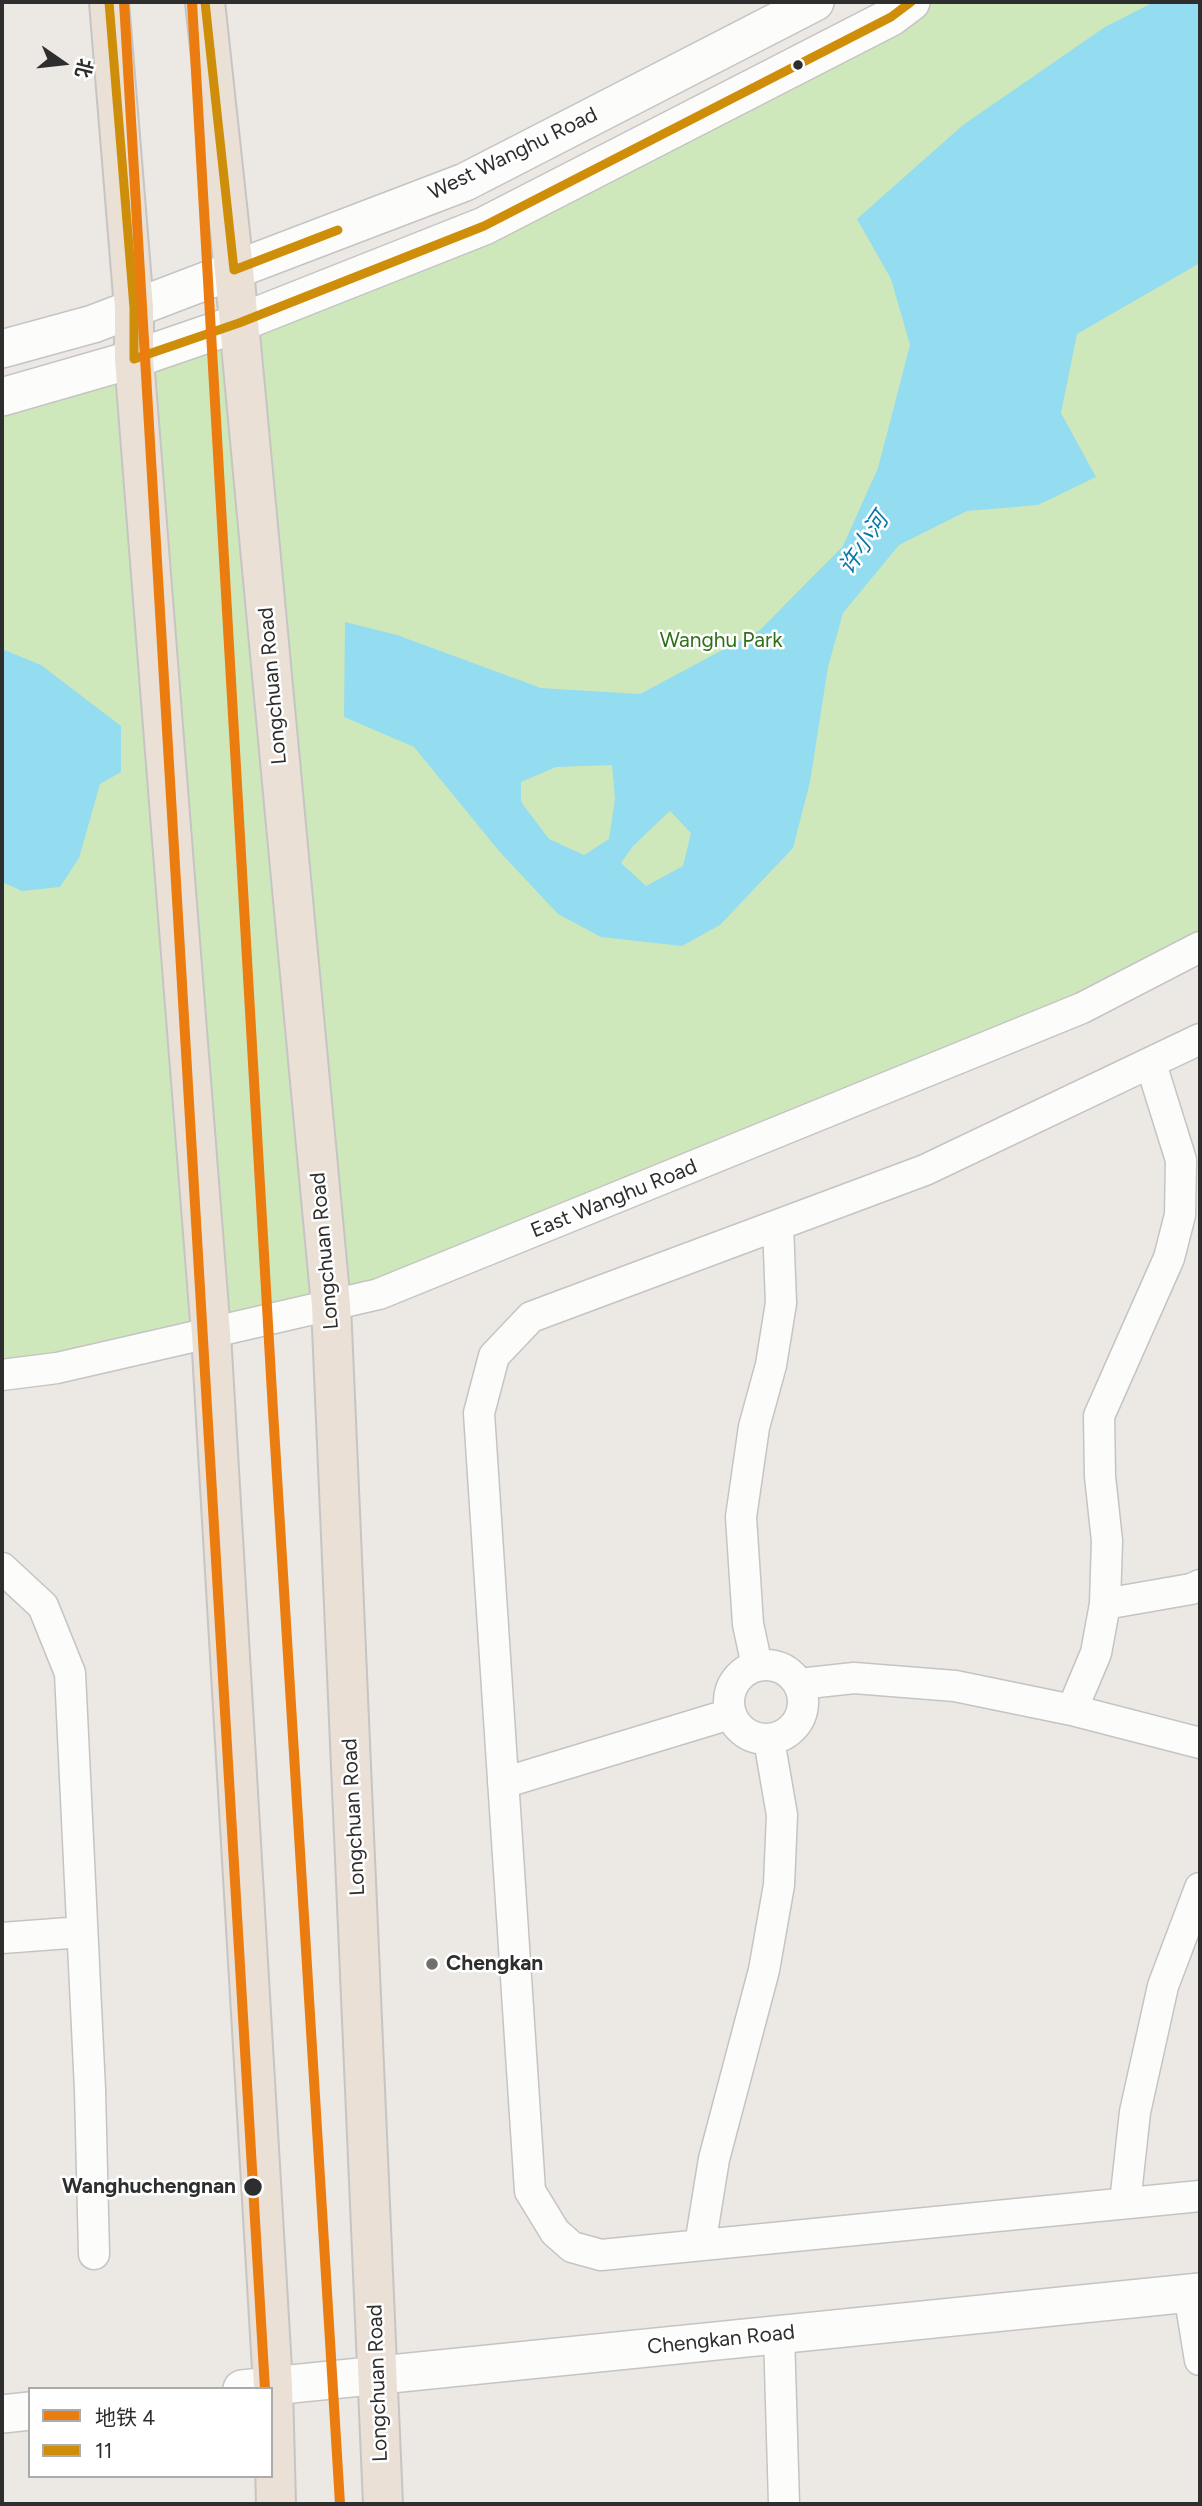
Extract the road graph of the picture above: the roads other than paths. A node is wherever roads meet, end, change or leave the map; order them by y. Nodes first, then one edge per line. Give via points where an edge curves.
1 (108, 2) edge
2 (205, 2) edge
3 (815, 2) edge
4 (911, 2) edge
5 (234, 270) junction
6 (134, 308) junction
7 (239, 323) junction
8 (2, 349) edge
9 (134, 359) junction
10 (2, 397) edge
11 (1200, 947) edge
12 (1200, 1039) edge
13 (1151, 1064) junction
14 (778, 1225) junction
15 (331, 1305) junction
16 (211, 1334) junction
17 (2, 1375) edge
18 (2, 1569) edge
19 (1200, 1585) edge
20 (1105, 1604) junction
21 (757, 1666) junction
22 (799, 1684) junction
23 (1072, 1710) junction
24 (730, 1714) junction
25 (769, 1740) junction
26 (1200, 1743) edge
27 (503, 1783) junction
28 (1200, 1888) edge
29 (82, 1932) junction
30 (2, 1938) edge
31 (1200, 2196) edge
32 (1125, 2203) junction
33 (701, 2245) junction
34 (94, 2255) dead end
35 (1195, 2292) edge
36 (779, 2334) junction
37 (1200, 2360) edge
38 (379, 2374) junction
39 (258, 2387) edge
40 (28, 2411) edge
41 (2, 2414) edge
42 (272, 2478) edge
43 (276, 2504) edge
44 (383, 2504) edge
45 (784, 2504) edge

1 - 6 highway
2 - 5 highway, Longchuan Road
3 - 5 street, West Wanghu Road via 465,182
4 - 7 street via 891,17 484,226
5 - 6 street, West Wanghu Road
5 - 7 highway, Longchuan Road
6 - 8 street, West Wanghu Road
6 - 9 highway
7 - 9 street
7 - 15 highway, Longchuan Road
9 - 10 street
9 - 16 highway
11 - 15 street, East Wanghu Road via 1082,1009 379,1294
12 - 13 street
13 - 14 street via 925,1170
13 - 20 street via 1181,1160 1180,1215 1170,1258 1099,1416 1107,1541
14 - 21 street via 781,1303 754,1427 741,1517 748,1624
14 - 27 street via 531,1317 494,1356 479,1413
15 - 16 street, East Wanghu Road
15 - 38 highway, Longchuan Road
16 - 17 street, East Wanghu Road via 57,1368
16 - 39 highway
18 - 29 street via 43,1606 70,1674
19 - 20 street
20 - 23 street via 1096,1653
21 - 22 street via 781,1667
21 - 24 street via 737,1679 728,1702
22 - 23 street via 854,1678 955,1686
22 - 25 street via 803,1695 800,1720 792,1730
23 - 26 street
24 - 25 street via 745,1734
24 - 27 street
25 - 33 street via 782,1815 779,1885 764,1970 714,2159
27 - 33 street via 530,2191 555,2232 572,2248 601,2255
28 - 32 street via 1163,1986 1135,2112
29 - 30 street
29 - 34 street
31 - 32 street
32 - 33 street
35 - 36 street, Chengkan Road
35 - 37 street
36 - 38 street, Chengkan Road
36 - 45 street
38 - 39 street, Chengkan Road
38 - 44 highway, Longchuan Road
40 - 41 street
42 - 43 highway

